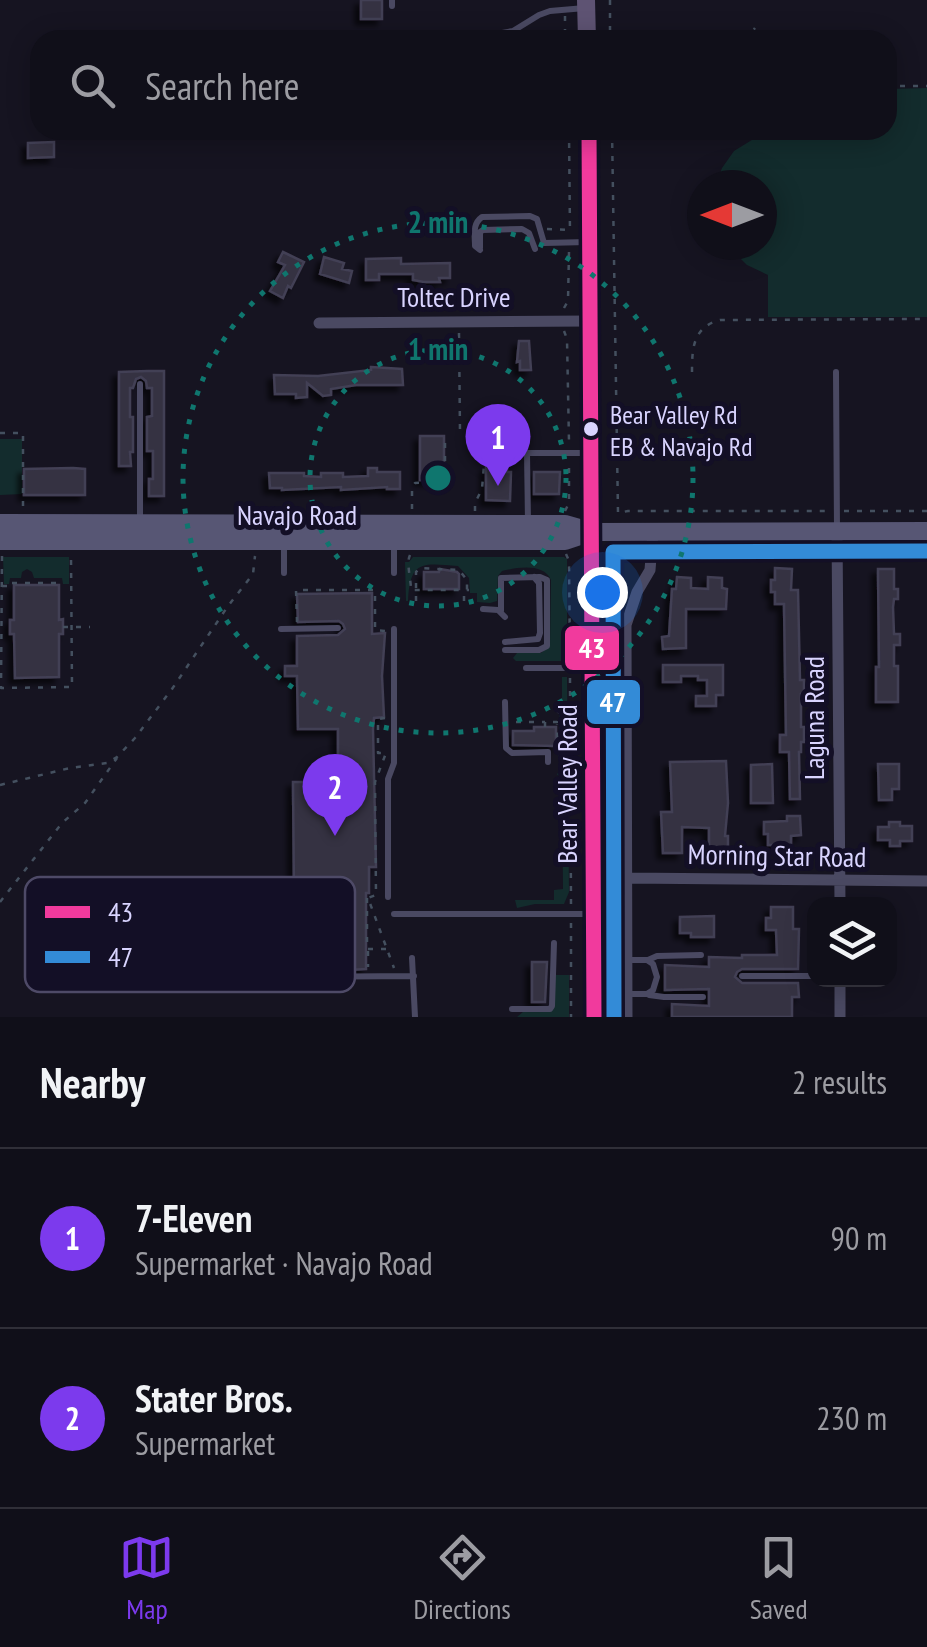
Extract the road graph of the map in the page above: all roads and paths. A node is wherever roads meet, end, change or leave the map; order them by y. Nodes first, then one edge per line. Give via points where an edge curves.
1 (610, 0) edge
2 (586, 4) edge
3 (565, 8) junction
4 (516, 30) edge
5 (566, 30) edge
6 (587, 30) edge
7 (610, 30) edge
8 (897, 86) edge
9 (927, 86) edge
10 (570, 140) edge
11 (588, 140) edge
12 (612, 140) edge
13 (546, 230) dead end
14 (570, 230) junction
15 (590, 242) junction
16 (570, 243) junction
17 (535, 249) dead end
18 (459, 320) junction
19 (927, 320) edge
20 (564, 321) junction
21 (590, 322) junction
22 (319, 323) dead end
23 (692, 372) dead end
24 (836, 372) dead end
25 (140, 384) dead end
26 (460, 432) dead end
27 (0, 433) edge
28 (445, 436) dead end
29 (510, 451) dead end
30 (569, 453) junction
31 (592, 453) junction
32 (23, 510) dead end
33 (837, 511) junction
34 (927, 511) edge
35 (558, 513) dead end
36 (415, 515) junction
37 (460, 517) junction
38 (140, 523) junction
39 (0, 524) edge
40 (528, 524) junction
41 (837, 531) junction
42 (927, 531) edge
43 (284, 532) junction
44 (593, 532) junction
45 (652, 532) junction
46 (394, 540) junction
47 (0, 541) edge
48 (562, 553) dead end
49 (0, 554) edge
50 (70, 554) dead end
51 (255, 554) dead end
52 (394, 573) dead end
53 (284, 574) dead end
54 (458, 582) dead end
55 (61, 583) dead end
56 (1, 586) edge
57 (416, 590) junction
58 (458, 590) junction
59 (467, 590) junction
60 (416, 601) dead end
61 (464, 601) dead end
62 (484, 609) dead end
63 (296, 623) dead end
64 (1, 627) edge
65 (10, 627) dead end
66 (63, 627) dead end
67 (71, 627) junction
68 (90, 627) dead end
69 (338, 628) dead end
70 (281, 629) dead end
71 (390, 630) joint
72 (506, 646) dead end
73 (526, 668) dead end
74 (570, 668) junction
75 (593, 668) junction
76 (505, 702) dead end
77 (570, 709) junction
78 (386, 718) dead end
79 (512, 722) dead end
80 (558, 724) junction
81 (555, 752) dead end
82 (117, 757) junction
83 (548, 762) dead end
84 (0, 785) edge
85 (627, 878) junction
86 (927, 881) edge
87 (840, 882) junction
88 (388, 897) dead end
89 (840, 897) edge
90 (368, 898) junction
91 (0, 902) edge
92 (394, 914) dead end
93 (571, 914) junction
94 (594, 914) junction
95 (367, 929) junction
96 (380, 929) junction
97 (554, 943) dead end
98 (367, 949) junction
99 (387, 949) junction
100 (701, 956) dead end
101 (412, 958) dead end
102 (627, 960) junction
103 (646, 960) junction
104 (355, 976) edge
105 (368, 976) junction
106 (398, 976) junction
107 (414, 976) junction
108 (742, 976) dead end
109 (807, 976) edge
110 (840, 987) edge
111 (627, 994) junction
112 (648, 994) junction
113 (703, 997) dead end
114 (512, 1009) dead end
115 (414, 1017) edge
116 (572, 1017) edge
117 (594, 1017) edge
118 (628, 1017) edge
119 (840, 1017) edge

1 - 7 path
2 - 3 lane
2 - 6 main road
3 - 4 lane
3 - 5 path
8 - 9 path
10 - 14 path
11 - 15 main road, Bear Valley Road
12 - 33 path via 618,513
13 - 14 path
14 - 16 path
15 - 16 lane
15 - 21 main road, Bear Valley Road
16 - 17 lane via 544,243 530,216 482,217 474,229 480,250 483,230 522,228
16 - 20 path
18 - 20 street, Toltec Drive
18 - 22 street, Toltec Drive
18 - 26 path
19 - 23 path via 720,320 699,332
20 - 21 street, Toltec Drive
20 - 30 path
21 - 31 main road, Bear Valley Road
24 - 33 lane
25 - 38 lane
27 - 32 path via 23,432
28 - 36 path via 445,472 434,474 435,482 414,484
29 - 37 path via 485,453 475,513
30 - 31 lane
30 - 35 path via 569,505
30 - 40 lane via 527,453
31 - 44 main road, Bear Valley Road
33 - 34 path
33 - 41 lane
36 - 37 main road, Navajo Road
36 - 46 main road, Navajo Road
37 - 40 main road, Navajo Road
38 - 39 main road, Navajo Road
38 - 43 main road, Navajo Road
40 - 44 main road, Navajo Road
41 - 42 main road, Navajo Road
41 - 45 main road, Navajo Road
41 - 87 street, Laguna Road
43 - 46 main road, Navajo Road
43 - 47 main road, Navajo Road
43 - 53 lane
44 - 45 main road, Navajo Road
44 - 46 main road, Navajo Road via 564,541
44 - 75 main road, Bear Valley Road
45 - 85 street via 650,570 626,625
46 - 52 lane
46 - 57 path via 412,554
48 - 74 path via 569,561
49 - 56 path
50 - 67 path
51 - 82 path via 253,574
54 - 58 path
55 - 56 path
56 - 64 path
57 - 58 path
57 - 59 path via 420,568 450,568 463,573
57 - 60 path
58 - 59 path
59 - 61 path
62 - 72 lane via 503,614 501,578 548,580 547,646
63 - 71 path via 296,590 374,590 374,630
64 - 65 path
64 - 67 path via 2,688 72,687
66 - 67 path
67 - 68 path
69 - 70 lane
71 - 88 lane
73 - 74 lane
74 - 75 lane
74 - 77 path
75 - 94 main road, Bear Valley Road
76 - 83 lane via 506,748 548,752
77 - 80 path via 558,712
77 - 93 path
78 - 90 path via 378,719 378,753 386,753 376,782 376,895
79 - 80 path
80 - 81 path
82 - 84 path
82 - 91 path
85 - 87 street, Morning Star Road
85 - 102 street
86 - 87 street, Morning Star Road
87 - 89 street, Laguna Road
90 - 95 path
90 - 96 path
92 - 93 lane
93 - 94 lane
93 - 116 path
94 - 117 main road, Bear Valley Road
95 - 96 path
95 - 98 path
96 - 99 path
97 - 114 lane via 552,1006
98 - 99 path
98 - 105 path
99 - 106 path
100 - 103 lane
101 - 107 lane
102 - 103 lane
102 - 111 street
103 - 112 lane via 657,978
104 - 105 lane
105 - 106 lane
106 - 107 lane
107 - 115 lane
108 - 109 lane
110 - 119 street
111 - 112 lane
111 - 118 street
112 - 113 lane

